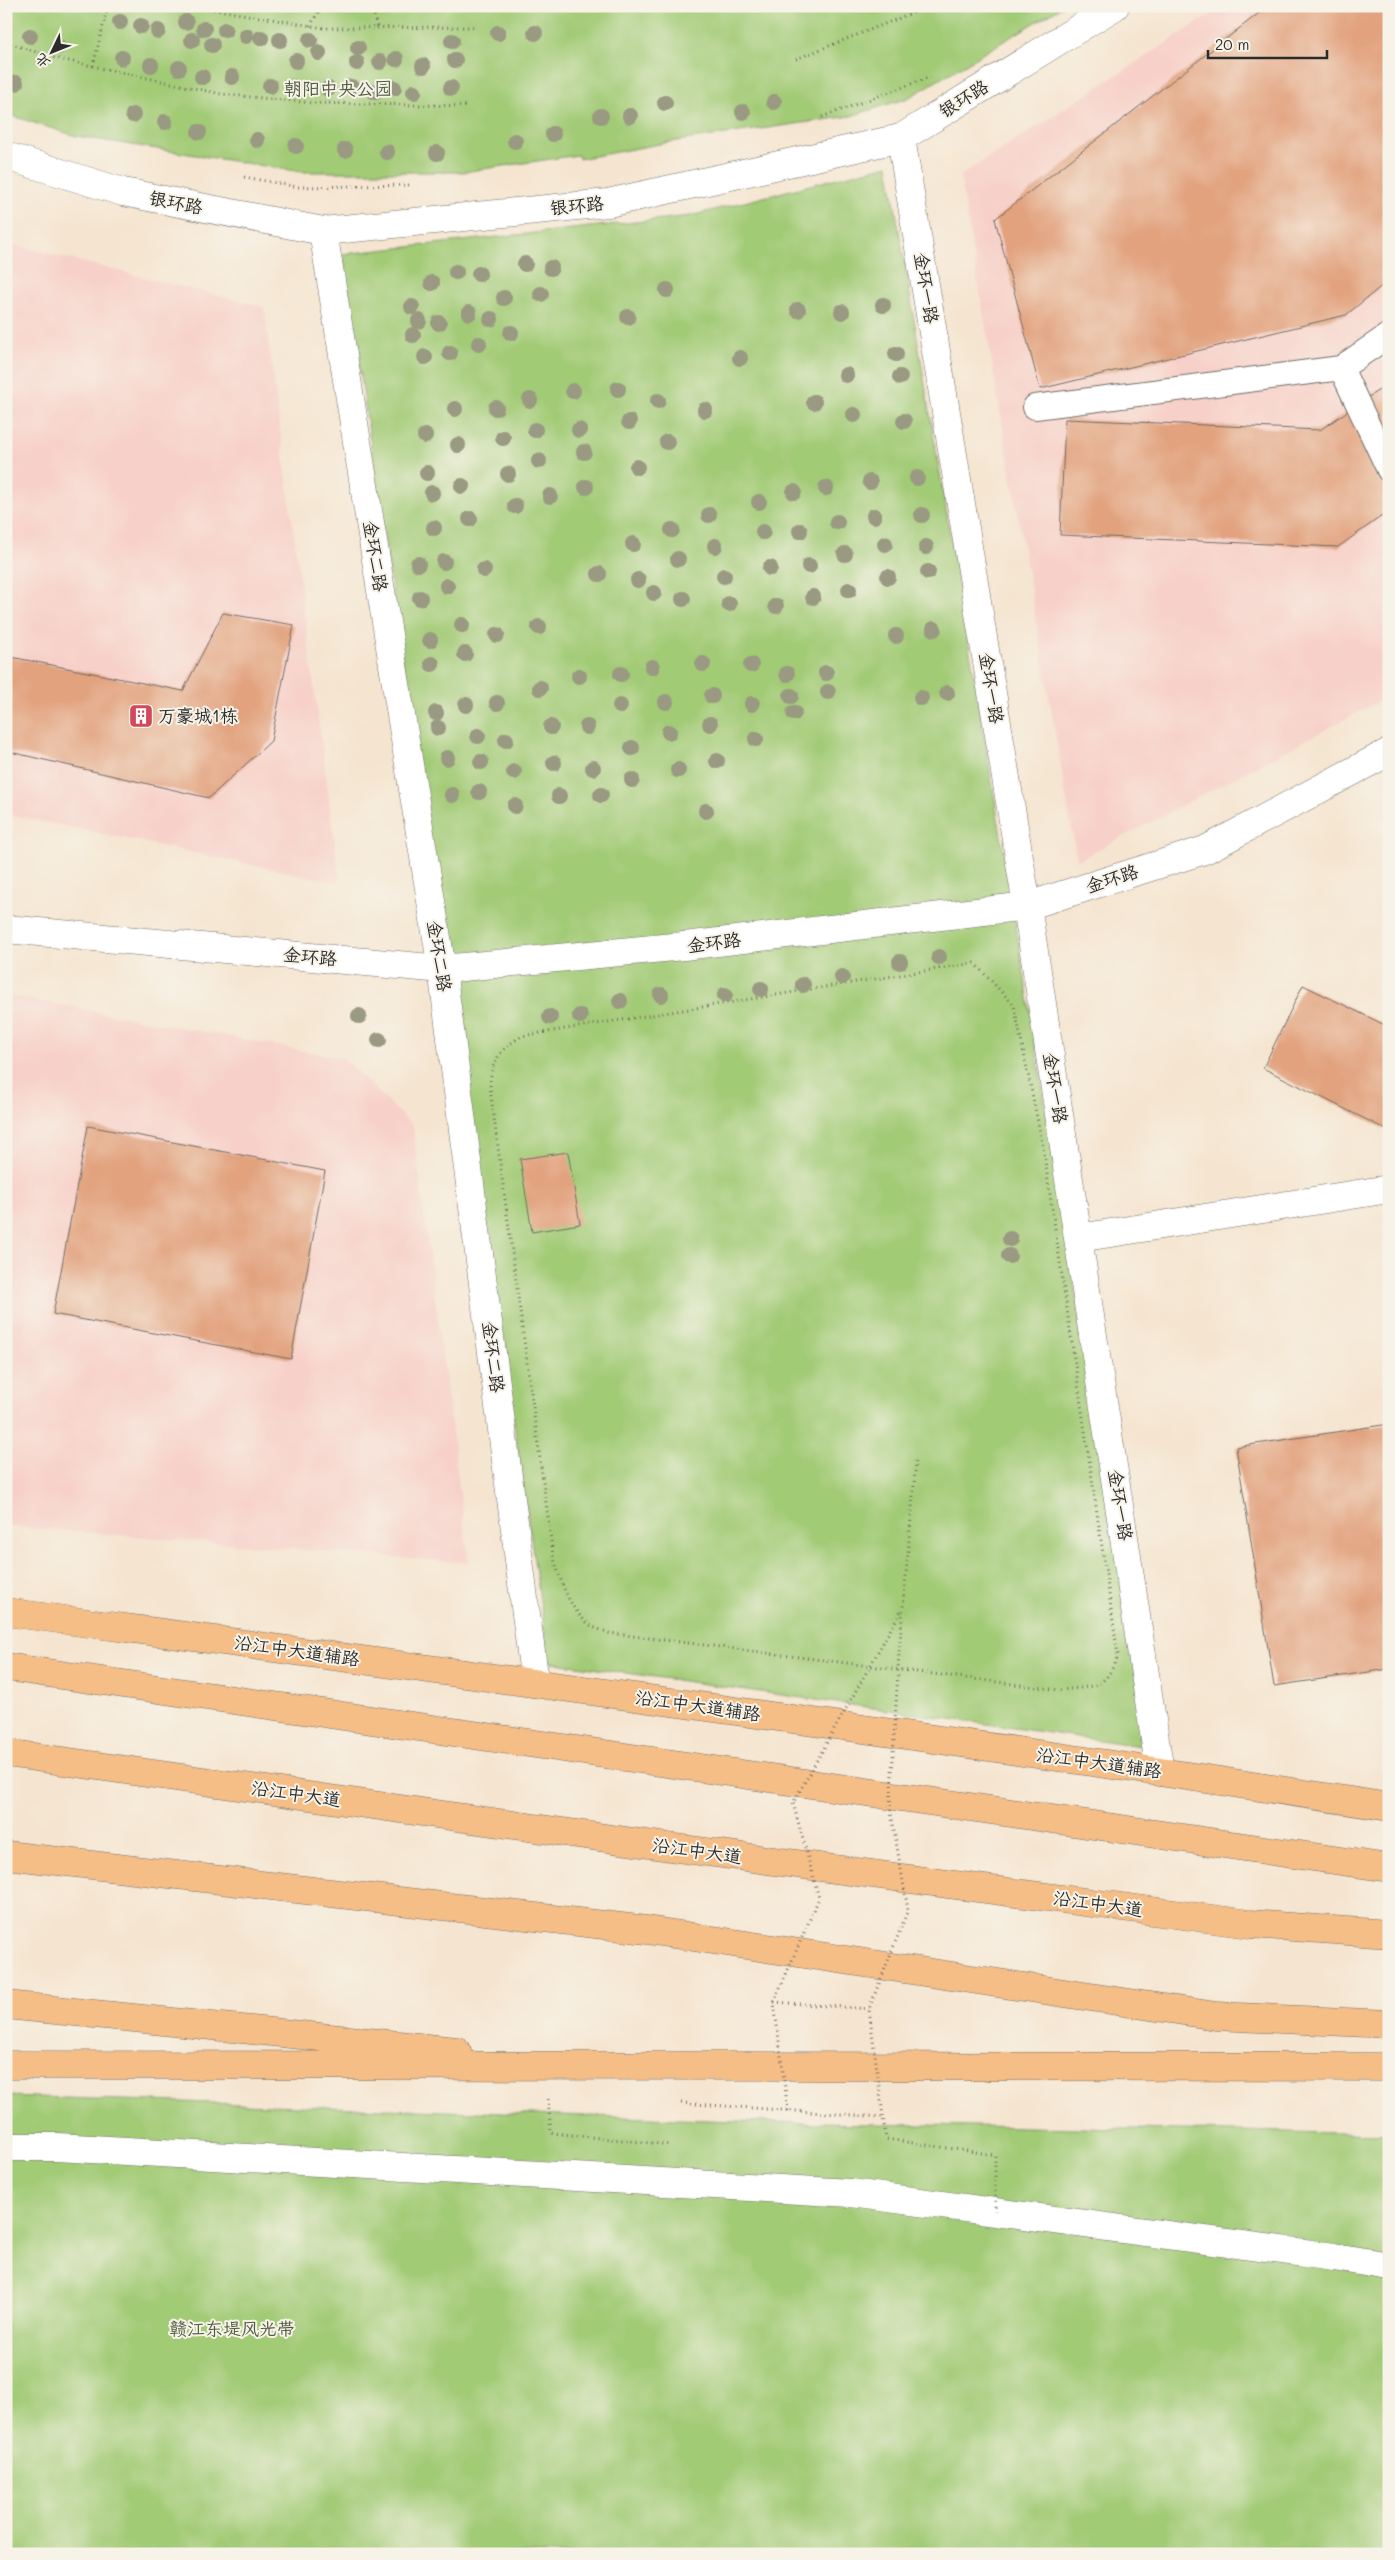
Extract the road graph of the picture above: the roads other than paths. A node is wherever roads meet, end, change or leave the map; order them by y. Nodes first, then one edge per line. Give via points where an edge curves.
1 (1115, 6) edge
2 (901, 138) junction
3 (6, 156) edge
4 (323, 232) junction
5 (1389, 334) edge
6 (1340, 368) junction
7 (1035, 407) dead end
8 (1389, 470) edge
9 (1389, 752) edge
10 (1027, 906) junction
11 (6, 930) edge
12 (442, 969) junction
13 (1389, 1189) edge
14 (1079, 1238) junction
15 (6, 1612) edge
16 (6, 1667) edge
17 (535, 1683) junction
18 (6, 1753) edge
19 (1160, 1772) junction
20 (1389, 1807) edge
21 (6, 1855) edge
22 (1389, 1868) edge
23 (1389, 1934) edge
24 (6, 2005) edge
25 (1389, 2024) edge
26 (6, 2065) edge
27 (616, 2067) junction
28 (1389, 2067) edge
29 (6, 2147) edge
30 (1389, 2266) edge

1 - 2 street, 银环路
2 - 4 street, 银环路 via 608,203
2 - 10 street, 金环一路
3 - 4 street, 银环路 via 122,192
4 - 12 street, 金环二路
5 - 6 street
6 - 7 street
6 - 8 street
9 - 10 street, 金环路 via 1205,850
10 - 12 street, 金环路 via 684,946
10 - 14 street, 金环一路
11 - 12 street, 金环路
12 - 17 street, 金环二路
13 - 14 street
14 - 19 street, 金环一路
15 - 17 main road, 沿江中大道辅路
16 - 22 main road
17 - 19 main road, 沿江中大道辅路
18 - 23 main road, 沿江中大道 via 676,1848 1250,1924
19 - 20 main road, 沿江中大道辅路
21 - 25 main road via 647,1930 1216,2016
24 - 27 main road
26 - 27 main road
27 - 28 main road
29 - 30 street via 834,2191

